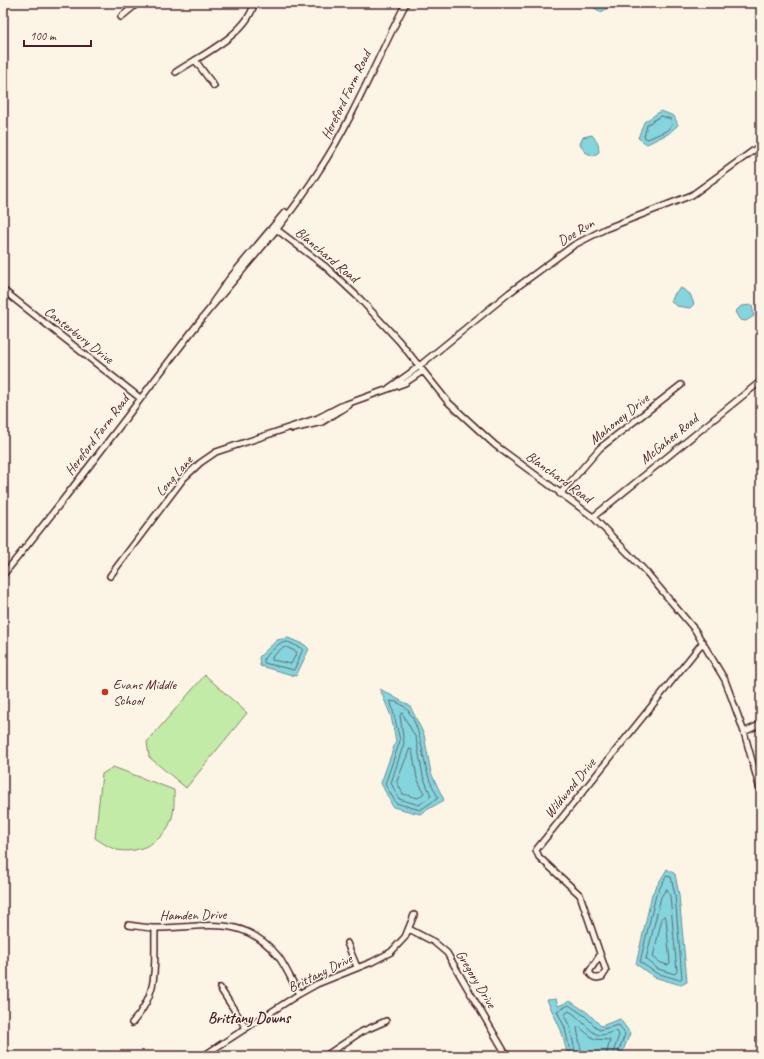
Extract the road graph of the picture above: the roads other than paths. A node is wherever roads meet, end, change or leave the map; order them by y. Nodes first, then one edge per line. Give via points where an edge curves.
1 (138, 3) edge
2 (254, 3) edge
3 (406, 3) edge
4 (121, 17) dead end
5 (195, 60) junction
6 (176, 72) dead end
7 (214, 86) dead end
8 (761, 146) edge
9 (303, 195) junction
10 (276, 229) junction
11 (3, 290) edge
12 (209, 310) junction
13 (419, 366) junction
14 (423, 371) junction
15 (761, 381) edge
16 (681, 385) dead end
17 (389, 388) junction
18 (140, 398) junction
19 (560, 494) junction
20 (593, 517) junction
21 (3, 575) edge
22 (110, 576) dead end
23 (703, 642) junction
24 (761, 724) edge
25 (744, 732) junction
26 (761, 793) edge
27 (414, 915) dead end
28 (128, 925) dead end
29 (155, 928) junction
30 (410, 929) junction
31 (347, 943) dead end
32 (600, 955) dead end
33 (357, 967) junction
34 (220, 988) dead end
35 (299, 994) junction
36 (386, 1021) dead end
37 (132, 1023) dead end
38 (246, 1028) junction
39 (203, 1056) edge
40 (325, 1056) edge
41 (507, 1056) edge

1 - 4 street
2 - 5 street via 253,10 242,27
3 - 9 street, Hereford Farm Road via 343,129
5 - 6 street
5 - 7 street
8 - 13 street, Doe Run via 692,195 605,229 574,245 509,293
9 - 10 street, Hereford Farm Road
9 - 12 street, Hereford Farm Road via 229,279 216,295
10 - 12 street, Hereford Farm Road
10 - 13 street, Blanchard Road via 326,267 360,299
11 - 18 street, Canterbury Drive
12 - 18 street, Hereford Farm Road
13 - 14 street, Blanchard Road
13 - 17 street, Long Lane
14 - 17 street, Long Lane via 405,383
14 - 19 street, Blanchard Road via 447,400 495,444
15 - 20 street, McGahee Road
16 - 19 street, Mahoney Drive via 600,448
17 - 22 street, Long Lane via 358,399 322,422 284,430 216,452 192,469
18 - 21 street, Hereford Farm Road via 46,524
19 - 20 street, Blanchard Road
20 - 23 street, Blanchard Road via 647,572
23 - 25 street, Blanchard Road via 725,680
23 - 32 street, Wildwood Drive via 536,850 540,857 580,895
24 - 25 street
25 - 26 street, Blanchard Road
27 - 30 street, Brittany Drive
28 - 29 street, Hamden Drive
29 - 35 street, Hamden Drive via 223,925 247,931 279,958
29 - 37 street via 152,990 148,1002
30 - 33 street, Brittany Drive via 391,952
30 - 41 street, Gregory Drive via 434,942 447,953
31 - 33 street
33 - 35 street, Brittany Drive
34 - 38 street
35 - 38 street, Brittany Drive
36 - 40 street via 361,1032
38 - 39 street, Brittany Drive

